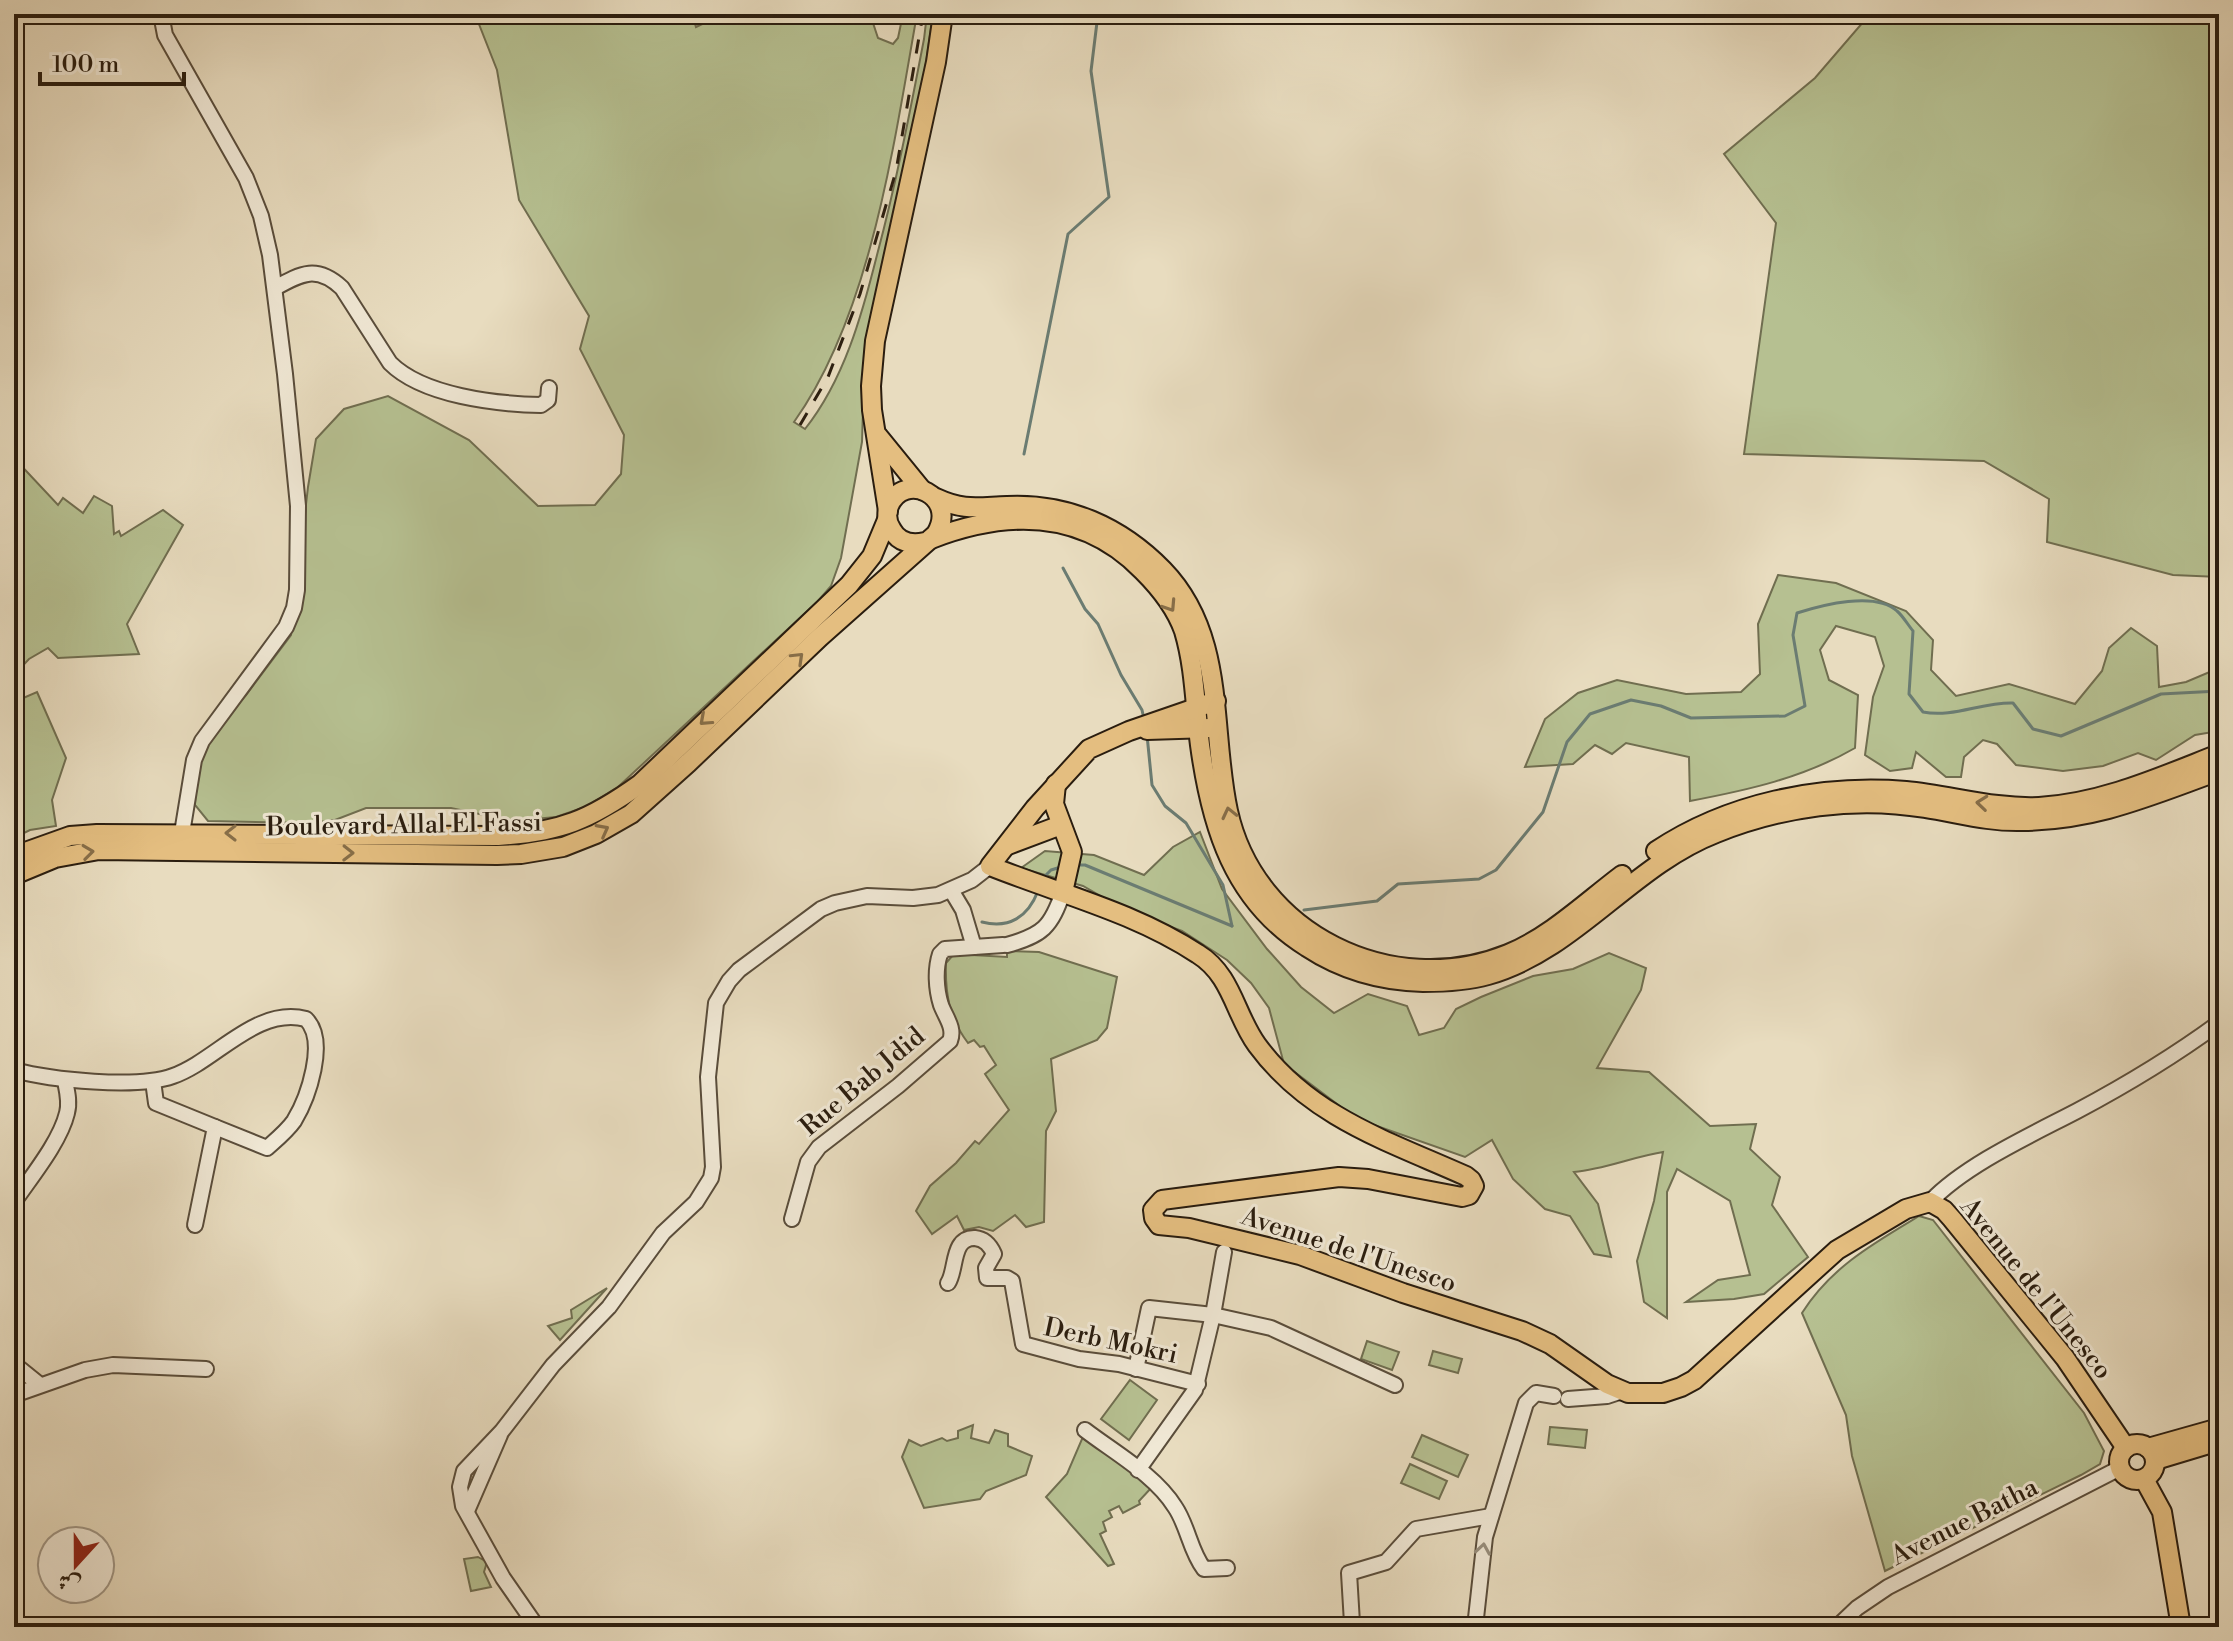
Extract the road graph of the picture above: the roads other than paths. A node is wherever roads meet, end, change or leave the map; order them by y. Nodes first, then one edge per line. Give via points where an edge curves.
1 (161, 14) edge
2 (943, 14) edge
3 (275, 288) junction
4 (549, 388) dead end
5 (874, 430) junction
6 (929, 494) junction
7 (888, 515) junction
8 (928, 540) junction
9 (1216, 701) junction
10 (1197, 707) junction
11 (1209, 728) junction
12 (1129, 731) junction
13 (2219, 754) edge
14 (2219, 771) edge
15 (1056, 784) junction
16 (1061, 825) junction
17 (182, 833) junction
18 (1007, 845) junction
19 (14, 856) edge
20 (990, 866) junction
21 (14, 875) edge
22 (1624, 881) junction
23 (1060, 886) junction
24 (951, 890) junction
25 (974, 947) junction
26 (2219, 1023) edge
27 (14, 1070) edge
28 (65, 1081) junction
29 (153, 1081) junction
30 (215, 1127) junction
31 (14, 1202) edge
32 (1930, 1202) junction
33 (792, 1219) dead end
34 (195, 1225) dead end
35 (1225, 1246) junction
36 (948, 1283) dead end
37 (1213, 1315) junction
38 (14, 1364) edge
39 (206, 1369) dead end
40 (1136, 1369) junction
41 (1198, 1384) junction
42 (40, 1385) junction
43 (1395, 1385) dead end
44 (1622, 1391) junction
45 (14, 1395) edge
46 (2219, 1428) edge
47 (1085, 1430) dead end
48 (502, 1431) junction
49 (2219, 1441) edge
50 (2126, 1448) junction
51 (2152, 1454) junction
52 (2120, 1468) junction
53 (1138, 1470) junction
54 (467, 1471) junction
55 (482, 1478) junction
56 (2144, 1479) junction
57 (467, 1511) junction
58 (1491, 1516) junction
59 (1227, 1568) dead end
60 (537, 1627) edge
61 (1358, 1627) edge
62 (1475, 1627) edge
63 (1837, 1627) edge
64 (2181, 1627) edge

1 - 3 street via 165,35 246,178 261,216
2 - 5 main road via 875,341
3 - 4 street via 305,273 325,275 342,288 390,363 422,384 534,405 545,404
3 - 17 street via 298,506 297,590 286,627 197,751
5 - 6 main road
5 - 7 main road
6 - 7 main road via 900,493
6 - 8 main road via 942,520
6 - 9 main road, Boulevard Allal El Fassi via 963,508 1056,509 1093,519 1130,540 1166,573 1194,614
7 - 8 main road via 901,540
7 -> 17 main road, Boulevard Allal El Fassi via 872,556 849,585 640,784 586,818 555,829 498,836
8 -> 10 main road, Boulevard Allal El Fassi via 964,526 1007,519 1053,522 1104,540 1138,566 1175,611 1190,655
21 -> 8 main road, Boulevard Allal El Fassi via 55,858 99,850 497,855 572,844 613,825 651,798
9 - 10 main road
9 - 11 main road, Boulevard Allal El Fassi
10 - 11 main road, Boulevard Allal El Fassi
10 - 12 main road
11 - 12 main road
11 - 22 main road, Boulevard Allal El Fassi via 1213,819 1232,866 1279,926 1326,959 1379,978 1438,982 1541,952
12 - 15 main road via 1089,749
13 -> 22 main road, Boulevard Allal El Fassi via 2074,804 2021,807 1905,791 1797,796 1683,833
14 - 22 main road, Boulevard Allal El Fassi via 2110,811 2053,820 1999,821 1888,804 1793,810 1691,844
15 - 16 main road, Rue Bab Jdid via 1054,804
15 - 18 main road
16 - 18 main road
16 - 23 main road, Rue Bab Jdid via 1072,852
17 - 19 main road, Boulevard Allal El Fassi via 70,836
18 - 20 main road
20 - 23 main road, Avenue de l'Unesco
20 - 24 street
23 - 25 street, Rue Bab Jdid via 1049,924 1031,938
23 - 35 main road, Avenue de l'Unesco via 1200,955 1221,975 1255,1043 1302,1091 1353,1127 1473,1183 1471,1193 1462,1197 1368,1179 1322,1177 1162,1200 1153,1210 1163,1226 1189,1228
24 - 25 street
24 - 48 street via 924,898 867,896 835,903 729,981 716,1003 708,1077 711,1178
25 - 33 street, Rue Bab Jdid via 945,949 938,959 936,980 950,1041 819,1147 808,1162
26 - 32 street via 2144,1074 1987,1160
27 - 28 street
28 - 29 street
28 - 31 street via 69,1102 59,1133
29 - 30 street via 156,1103
29 - 30 street via 175,1076 278,1018 306,1019 316,1036 316,1053 292,1124 267,1148
30 - 34 street
32 - 44 main road, Avenue de l'Unesco via 1906,1209 1837,1250 1687,1384 1655,1395
32 - 50 main road, Avenue de l'Unesco via 1952,1219 2041,1327
35 - 37 street
35 - 44 main road, Avenue de l'Unesco via 1300,1255 1535,1336
36 - 40 street, Derb Mokri via 961,1244 981,1240 994,1254 987,1278 1012,1281 1023,1344
37 - 40 street via 1149,1308
37 - 41 street
37 - 43 street via 1271,1328
38 - 42 street
39 - 42 street via 113,1365
40 - 41 street, Derb Mokri
41 - 53 street
42 - 45 street
44 - 58 street via 1561,1398 1539,1393 1528,1399
46 - 51 main road
47 - 53 street
48 - 54 street
48 - 55 street
49 - 51 main road
50 - 51 main road via 2136,1444
50 - 52 main road
51 - 56 main road via 2154,1471
52 - 56 main road via 2130,1479
52 - 63 street, Avenue Batha via 1888,1587
53 - 59 street via 1177,1509 1201,1566 1208,1571
54 - 55 street via 477,1466
54 - 57 street via 459,1494
55 - 57 street
56 - 64 main road via 2162,1512
57 - 60 street
58 - 61 street via 1416,1529 1386,1562 1349,1573 1352,1623
62 -> 58 street

